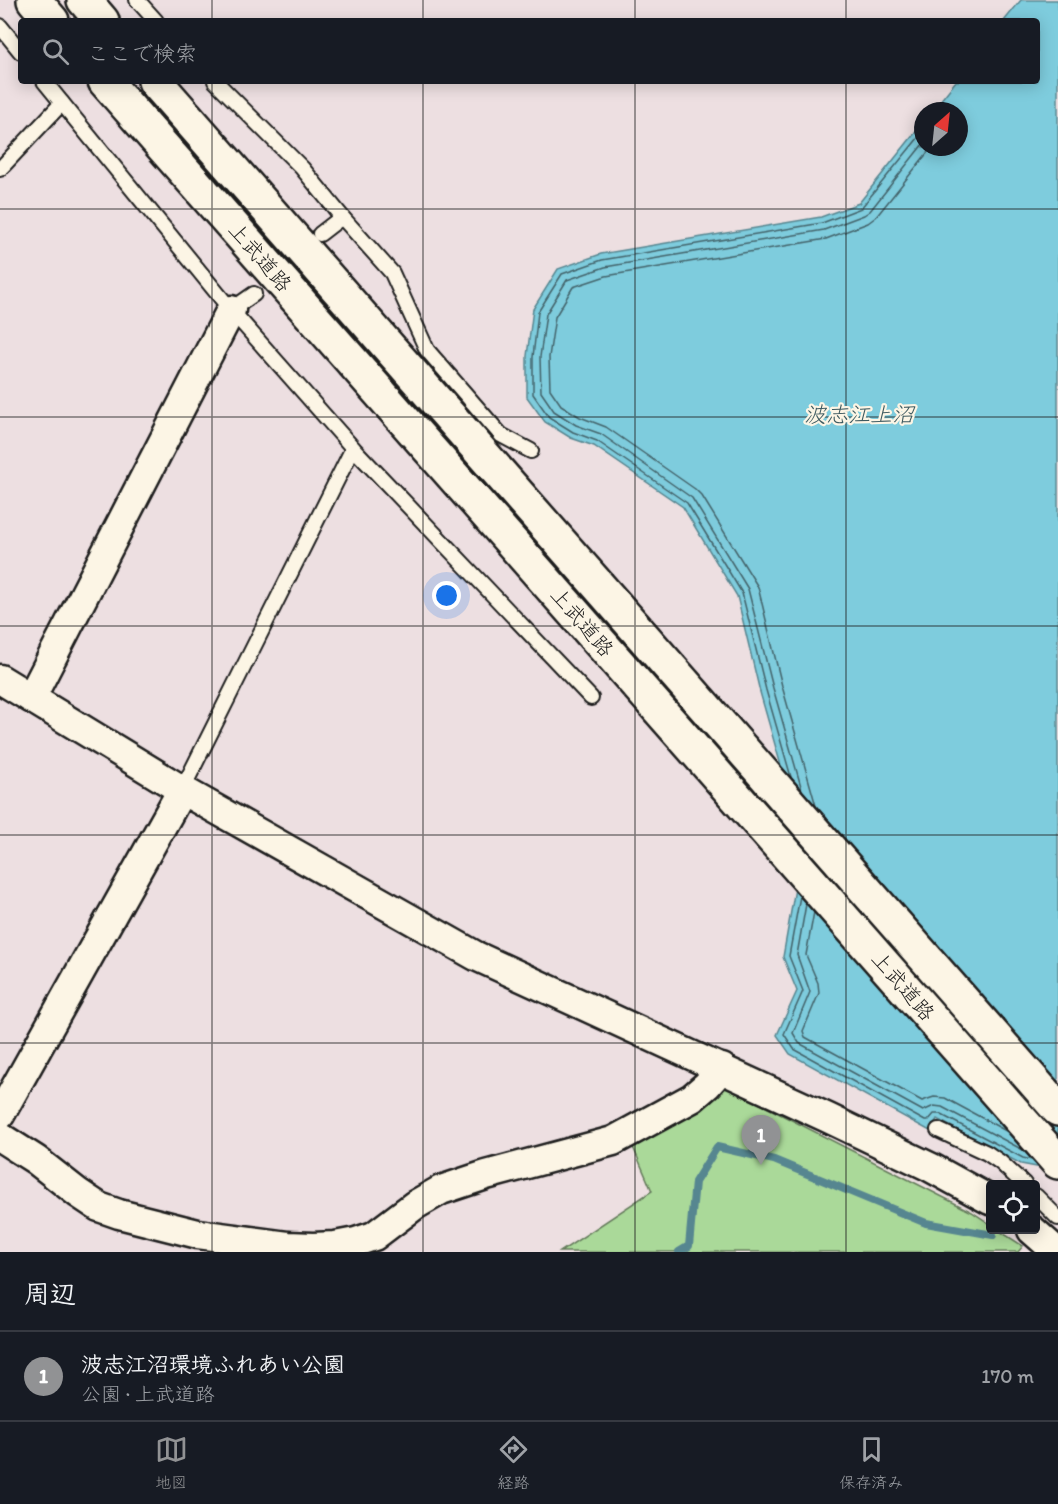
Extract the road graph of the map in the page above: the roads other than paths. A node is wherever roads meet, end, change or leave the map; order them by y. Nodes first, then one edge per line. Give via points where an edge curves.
1 (34, 0) edge
2 (84, 0) edge
3 (137, 0) edge
4 (49, 18) edge
5 (99, 18) edge
6 (153, 18) edge
7 (0, 26) edge
8 (18, 48) edge
9 (46, 84) edge
10 (108, 84) edge
11 (158, 84) edge
12 (218, 84) edge
13 (62, 103) junction
14 (0, 168) edge
15 (342, 217) junction
16 (320, 234) dead end
17 (254, 294) dead end
18 (231, 310) junction
19 (353, 448) junction
20 (531, 452) dead end
21 (0, 679) edge
22 (31, 698) junction
23 (591, 698) dead end
24 (182, 790) junction
25 (722, 1068) junction
26 (1058, 1109) edge
27 (0, 1115) edge
28 (938, 1130) dead end
29 (0, 1137) edge
30 (1058, 1162) edge
31 (1019, 1180) edge
32 (986, 1198) edge
33 (1040, 1201) edge
34 (1058, 1218) edge
35 (1036, 1234) edge
36 (1053, 1251) edge

1 - 4 highway
2 - 5 highway
3 - 6 lane
7 - 8 lane
9 - 13 lane
10 - 30 highway, 上武道路
11 - 26 highway, 上武道路
12 - 15 lane via 302,168
13 - 14 lane
13 - 18 lane
15 - 16 lane
15 - 20 lane via 392,273 427,350 501,435
17 - 18 lane
18 - 19 lane
18 - 22 street
19 - 23 lane
19 - 24 lane
21 - 22 street
22 - 24 street
24 - 25 street via 476,956
24 - 27 street
25 - 29 street via 692,1098 613,1141 441,1190 374,1236 335,1246 288,1245 198,1234 120,1214 92,1202
25 - 32 street
28 - 31 lane via 987,1153
33 - 34 lane
35 - 36 street

